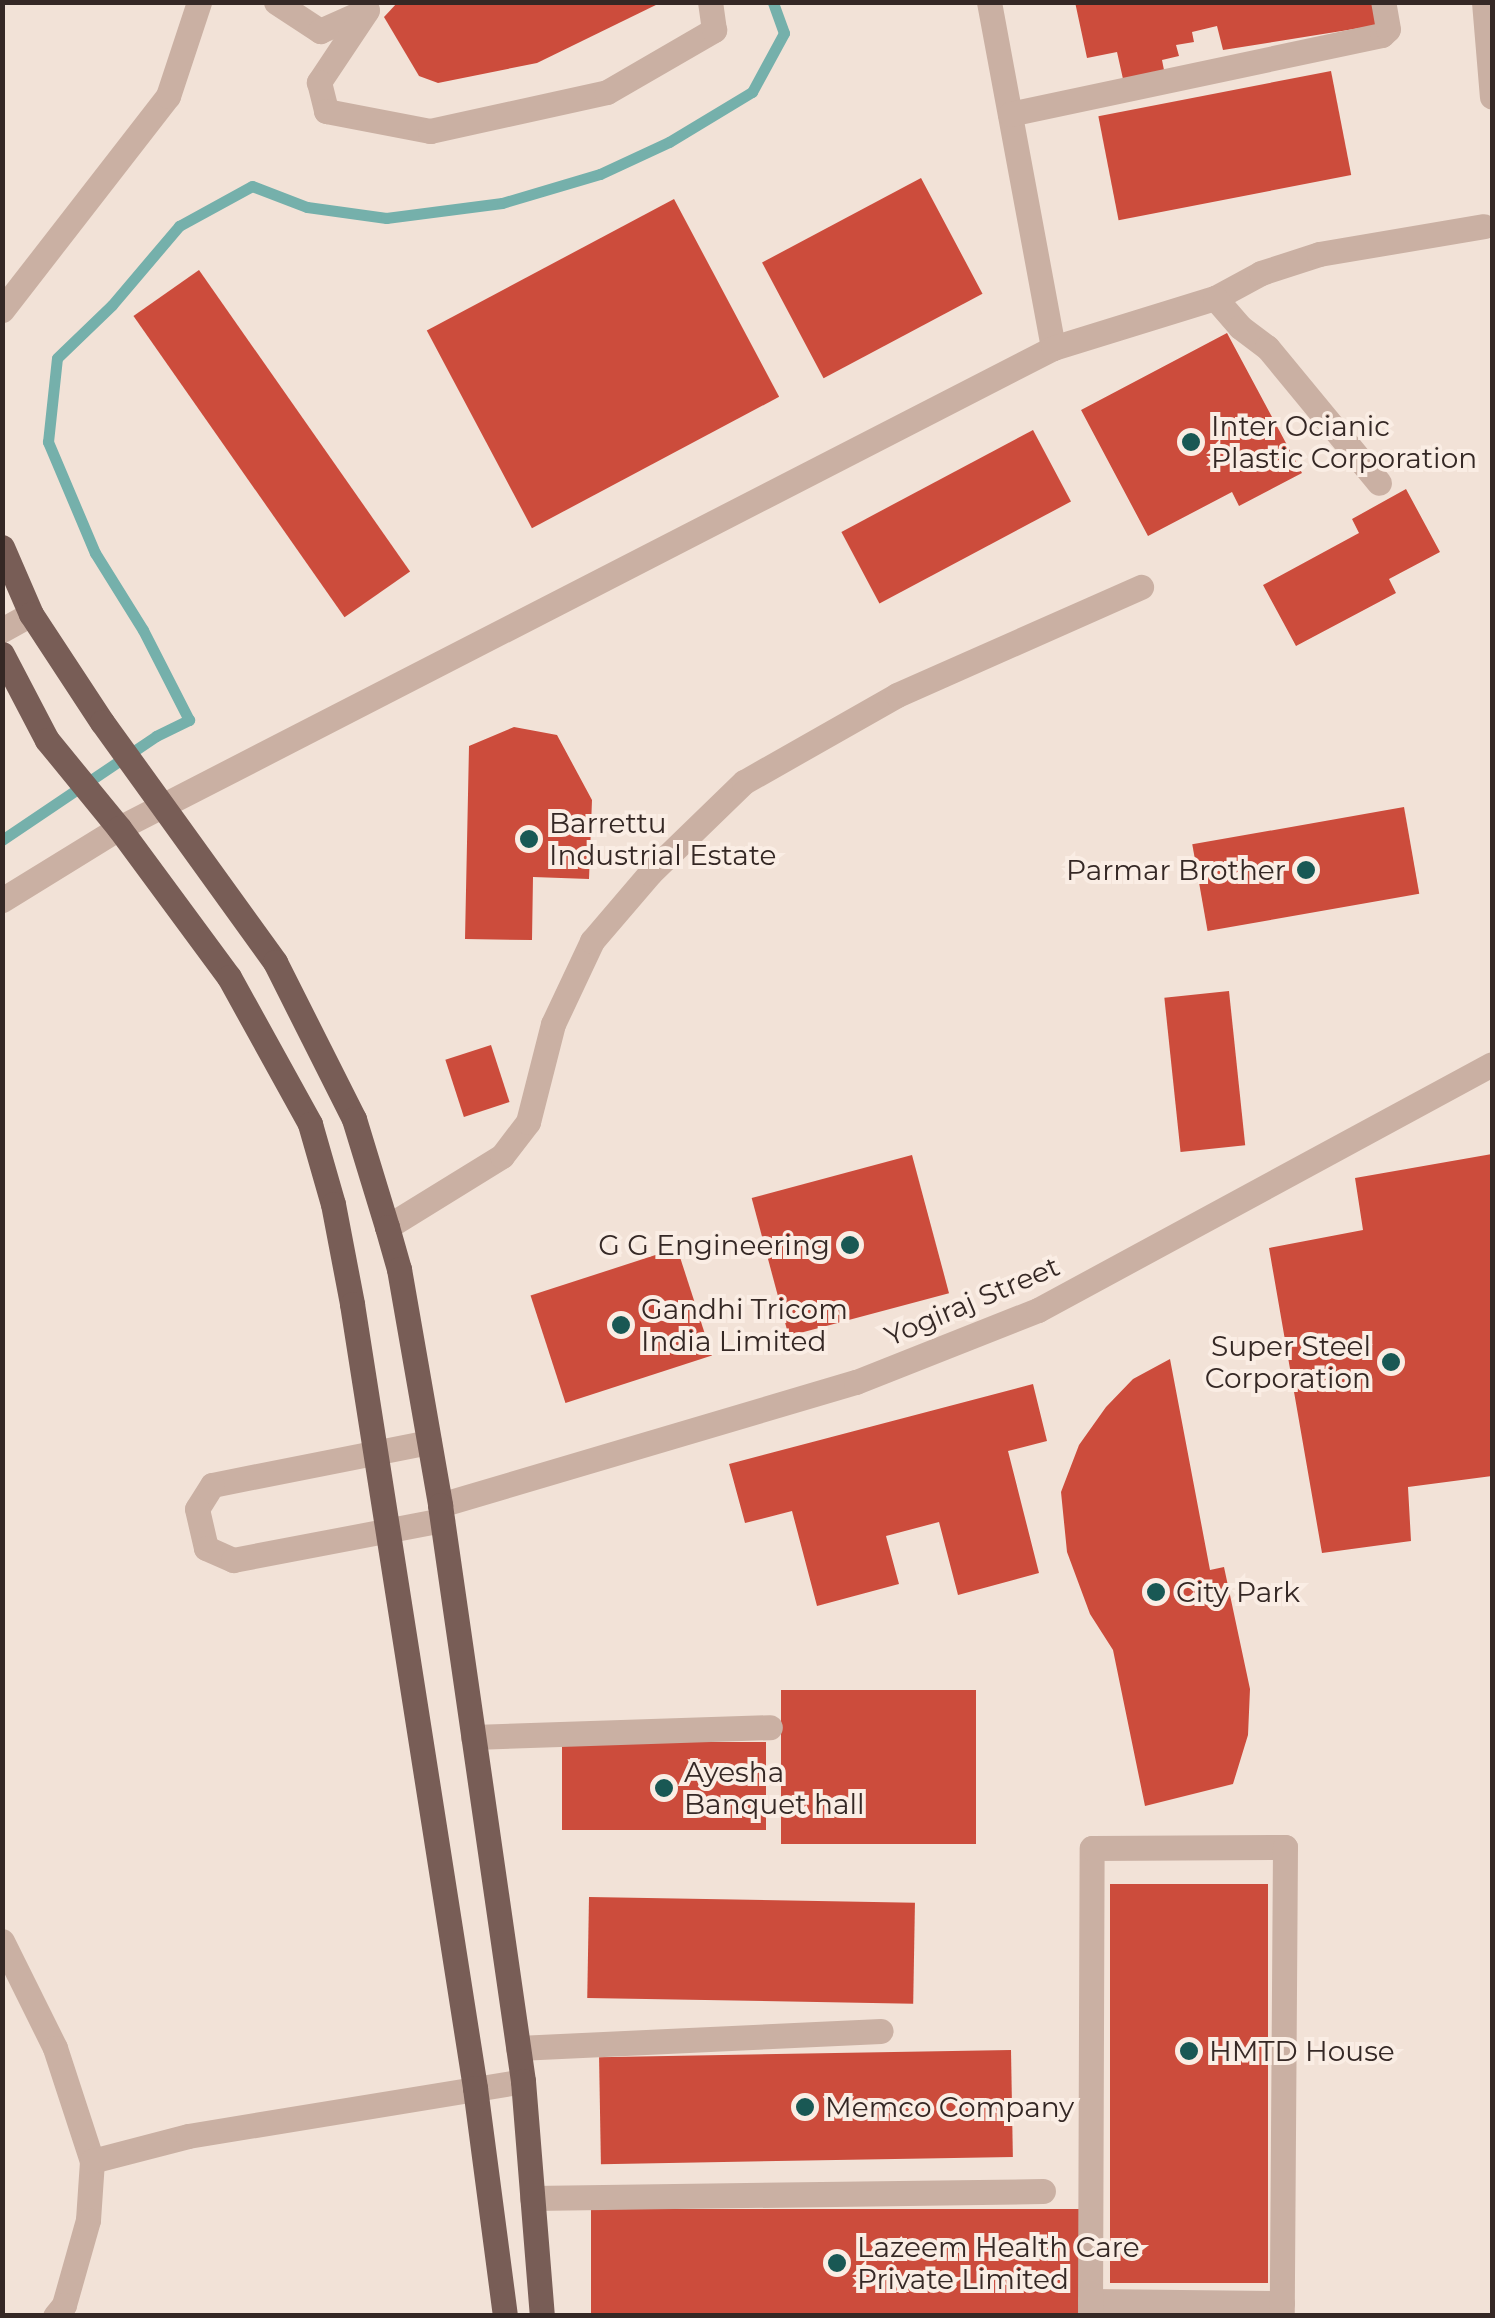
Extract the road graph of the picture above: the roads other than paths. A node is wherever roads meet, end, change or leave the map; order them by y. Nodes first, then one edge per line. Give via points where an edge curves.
1 (199, 2) edge
2 (276, 2) edge
3 (710, 2) edge
4 (989, 2) edge
5 (1383, 2) edge
6 (1484, 2) edge
7 (1492, 97) edge
8 (1010, 114) junction
9 (1484, 226) dead end
10 (1215, 298) junction
11 (2, 310) edge
12 (1053, 348) junction
13 (1379, 483) dead end
14 (2, 547) edge
15 (1141, 586) dead end
16 (31, 614) junction
17 (2, 630) edge
18 (2, 654) edge
19 (164, 806) junction
20 (114, 823) junction
21 (2, 900) edge
22 (320, 1047) junction
23 (1492, 1064) edge
24 (280, 1068) junction
25 (386, 1227) junction
26 (429, 1442) junction
27 (376, 1452) junction
28 (441, 1512) junction
29 (388, 1530) junction
30 (770, 1728) dead end
31 (473, 1738) junction
32 (2, 1941) edge
33 (881, 2031) dead end
34 (518, 2048) junction
35 (523, 2082) junction
36 (475, 2088) junction
37 (92, 2161) junction
38 (1042, 2191) dead end
39 (532, 2198) junction
40 (1090, 2308) edge
41 (1282, 2309) edge
42 (55, 2316) edge
43 (505, 2316) edge
44 (542, 2316) edge

1 - 11 street via 168,96
2 - 3 street via 320,30 367,10 319,82 326,111 430,131 607,92 714,30
4 - 8 street
5 - 8 street via 1388,29 1382,35
6 - 7 street
8 - 12 street
9 - 10 street via 1319,254 1261,273
10 - 12 street
10 - 13 street via 1267,347
12 - 19 street
14 - 16 main road
15 - 25 street via 897,695 744,782 650,873 592,941 553,1024 528,1122 502,1156
16 - 17 street
16 - 19 main road
18 - 20 main road via 47,740
19 - 20 street
19 - 22 main road via 275,962
20 - 21 street
20 - 24 main road via 229,977
22 - 24 main road
22 - 25 main road via 354,1119
23 - 28 street, Yogiraj Street via 1038,1310 856,1382
24 - 27 main road via 310,1124 333,1204
25 - 26 main road
26 - 27 street
26 - 28 main road
27 - 29 main road
27 - 29 street, Yogiraj Street via 212,1485 197,1509 206,1548 234,1560
28 - 29 street, Yogiraj Street
28 - 31 main road
29 - 36 main road
30 - 31 street
31 - 34 main road
32 - 37 street via 55,2048
33 - 34 street
34 - 35 main road
35 - 36 street
35 - 39 main road
36 - 37 street via 188,2136
36 - 43 main road
37 - 42 street via 88,2220
38 - 39 street
39 - 44 main road
40 - 41 street
40 - 41 street via 1092,1848 1284,1847

